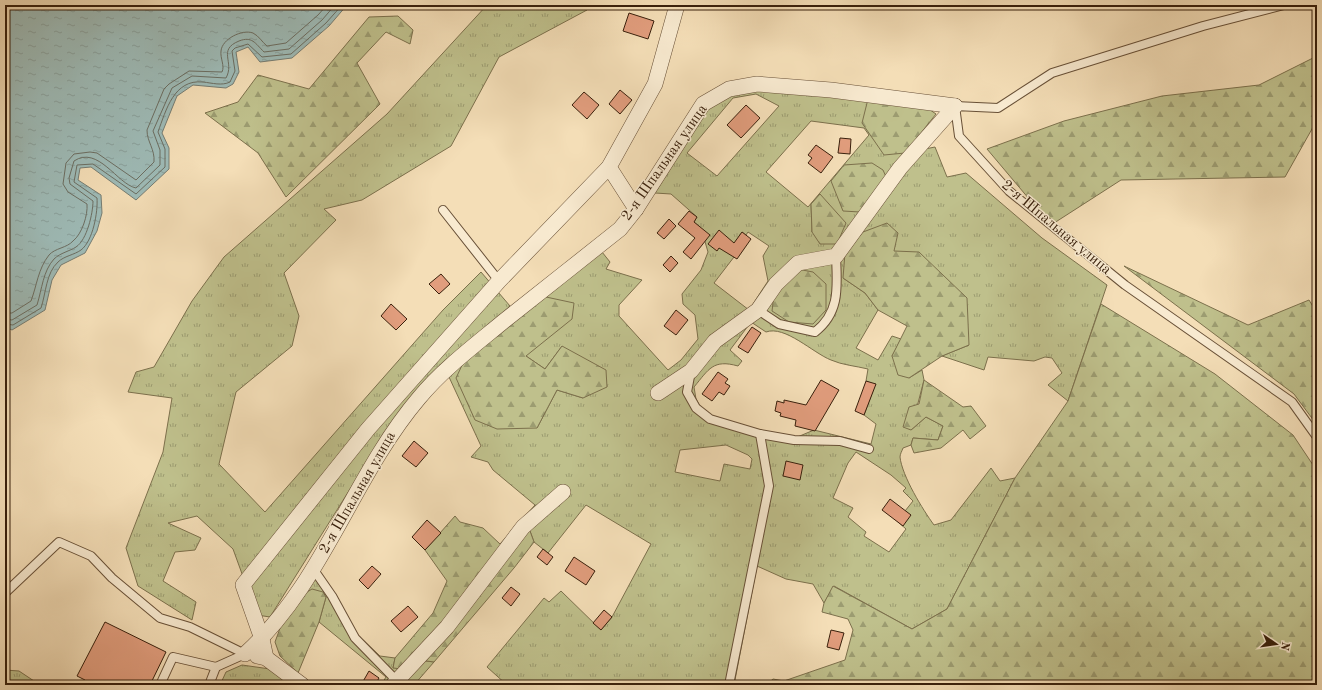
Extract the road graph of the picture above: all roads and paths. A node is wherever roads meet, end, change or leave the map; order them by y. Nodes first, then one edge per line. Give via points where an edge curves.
1 (677, 5) edge
2 (1284, 5) edge
3 (955, 106) junction
4 (609, 167) junction
5 (636, 209) junction
6 (443, 210) dead end
7 (836, 256) junction
8 (499, 281) junction
9 (758, 310) junction
10 (691, 372) junction
11 (658, 393) dead end
12 (760, 434) junction
13 (1317, 437) edge
14 (869, 449) dead end
15 (563, 492) dead end
16 (314, 570) junction
17 (5, 593) edge
18 (262, 638) junction
19 (245, 654) junction
20 (266, 658) junction
21 (216, 667) junction
22 (394, 683) edge
23 (160, 685) edge
24 (209, 685) edge
25 (302, 685) edge
26 (729, 685) edge

1 - 4 street via 655,84
2 - 3 lane via 1203,26 1052,73 998,108
3 - 5 street, 2-я Шпальная улица via 831,90 757,84 730,89 703,104
3 - 7 street via 900,168
3 - 13 lane, 2-я Шпальная улица via 959,136 1009,191 1125,285 1292,402
4 - 5 street
4 - 8 street
5 - 16 street, 2-я Шпальная улица via 620,229 462,355 419,397 381,449
6 - 8 lane
7 - 9 street via 798,263 776,284
7 - 9 lane via 837,296 826,324 815,332 779,324
8 - 18 street via 368,429 243,585
9 - 10 street via 715,341
10 - 11 street
10 - 12 lane via 687,392 696,408 710,419
12 - 14 lane via 794,440 840,441
12 - 26 lane via 769,486
15 - 22 street via 523,527 447,627
16 - 18 street, 2-я Шпальная улица
16 - 22 lane via 355,638
17 - 19 lane via 59,542 91,556 112,578 160,618 190,627
18 - 19 street, 2-я Шпальная улица
18 - 20 street
19 - 20 street
19 - 21 lane
20 - 25 street
21 - 23 lane via 173,657
21 - 24 lane

